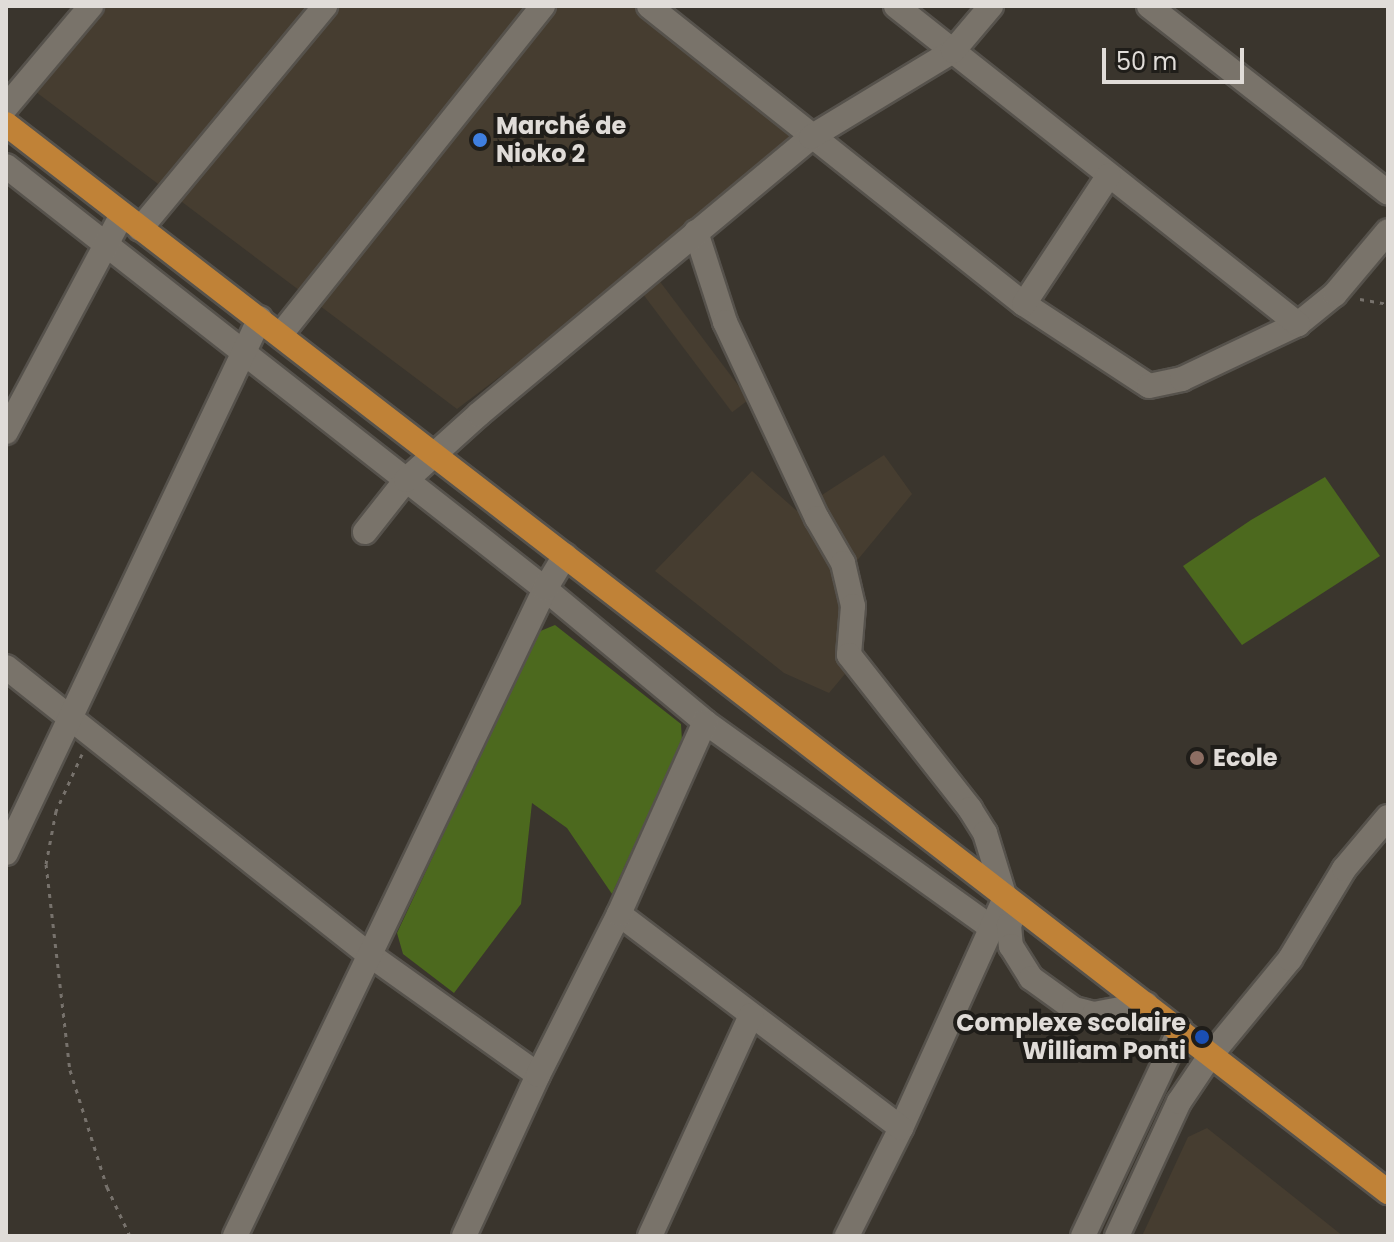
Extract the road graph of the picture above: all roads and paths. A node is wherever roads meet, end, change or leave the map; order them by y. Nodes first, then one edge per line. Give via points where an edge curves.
1 (91, 6) edge
2 (325, 6) edge
3 (543, 6) edge
4 (649, 6) edge
5 (896, 6) edge
6 (991, 6) edge
7 (1149, 6) edge
8 (953, 51) junction
9 (6, 107) edge
10 (6, 124) edge
11 (811, 137) junction
12 (6, 166) edge
13 (1109, 175) junction
14 (1388, 193) edge
15 (131, 222) junction
16 (1388, 231) edge
17 (696, 232) junction
18 (103, 244) junction
19 (1335, 294) junction
20 (1024, 304) junction
21 (1388, 304) edge
22 (260, 318) junction
23 (1298, 324) junction
24 (281, 334) junction
25 (243, 353) junction
26 (6, 432) edge
27 (434, 453) junction
28 (406, 480) junction
29 (365, 532) dead end
30 (565, 556) junction
31 (545, 589) junction
32 (6, 667) edge
33 (71, 717) junction
34 (705, 722) junction
35 (91, 735) junction
36 (1388, 817) edge
37 (6, 853) edge
38 (1011, 902) junction
39 (619, 914) junction
40 (990, 927) junction
41 (370, 955) junction
42 (1146, 1004) junction
43 (751, 1015) junction
44 (1180, 1030) junction
45 (1210, 1056) junction
46 (538, 1075) junction
47 (901, 1128) junction
48 (1388, 1192) edge
49 (130, 1236) edge
50 (235, 1236) edge
51 (464, 1236) edge
52 (650, 1236) edge
53 (847, 1236) edge
54 (1083, 1236) edge
55 (1117, 1236) edge

1 - 9 street
2 - 15 street
3 - 24 street
4 - 11 street
5 - 8 street
6 - 8 street
7 - 14 street
8 - 11 street
8 - 13 street
10 - 15 highway
11 - 17 street
11 - 20 street
12 - 18 street
13 - 20 street
13 - 23 street
15 - 18 street
15 - 22 highway
16 - 19 street
17 - 27 street
17 - 38 street via 725,322 843,563 853,606 849,655 970,809 985,833
18 - 25 street
18 - 26 street
19 - 21 path
19 - 23 street
20 - 23 street via 1149,386 1182,379
22 - 24 highway
22 - 25 street
24 - 27 highway
25 - 28 street
25 - 33 street
27 - 28 street
27 - 30 highway
28 - 29 street
28 - 31 street
30 - 31 street
30 - 38 highway
31 - 34 street
31 - 41 street
32 - 33 street
33 - 35 street
33 - 37 street
34 - 39 street
34 - 40 street
35 - 41 street
35 - 49 path via 56,811 46,864 70,1070 107,1187
36 - 45 street via 1344,869
38 - 40 street
38 - 42 highway
38 - 42 street via 1011,946 1031,978 1074,1009 1094,1014
39 - 43 street
39 - 46 street
40 - 47 street
41 - 46 street
41 - 50 street
42 - 44 highway
43 - 47 street
43 - 52 street
44 - 45 highway
44 - 54 street
45 - 48 highway
45 - 55 street via 1179,1102
46 - 51 street
47 - 53 street

